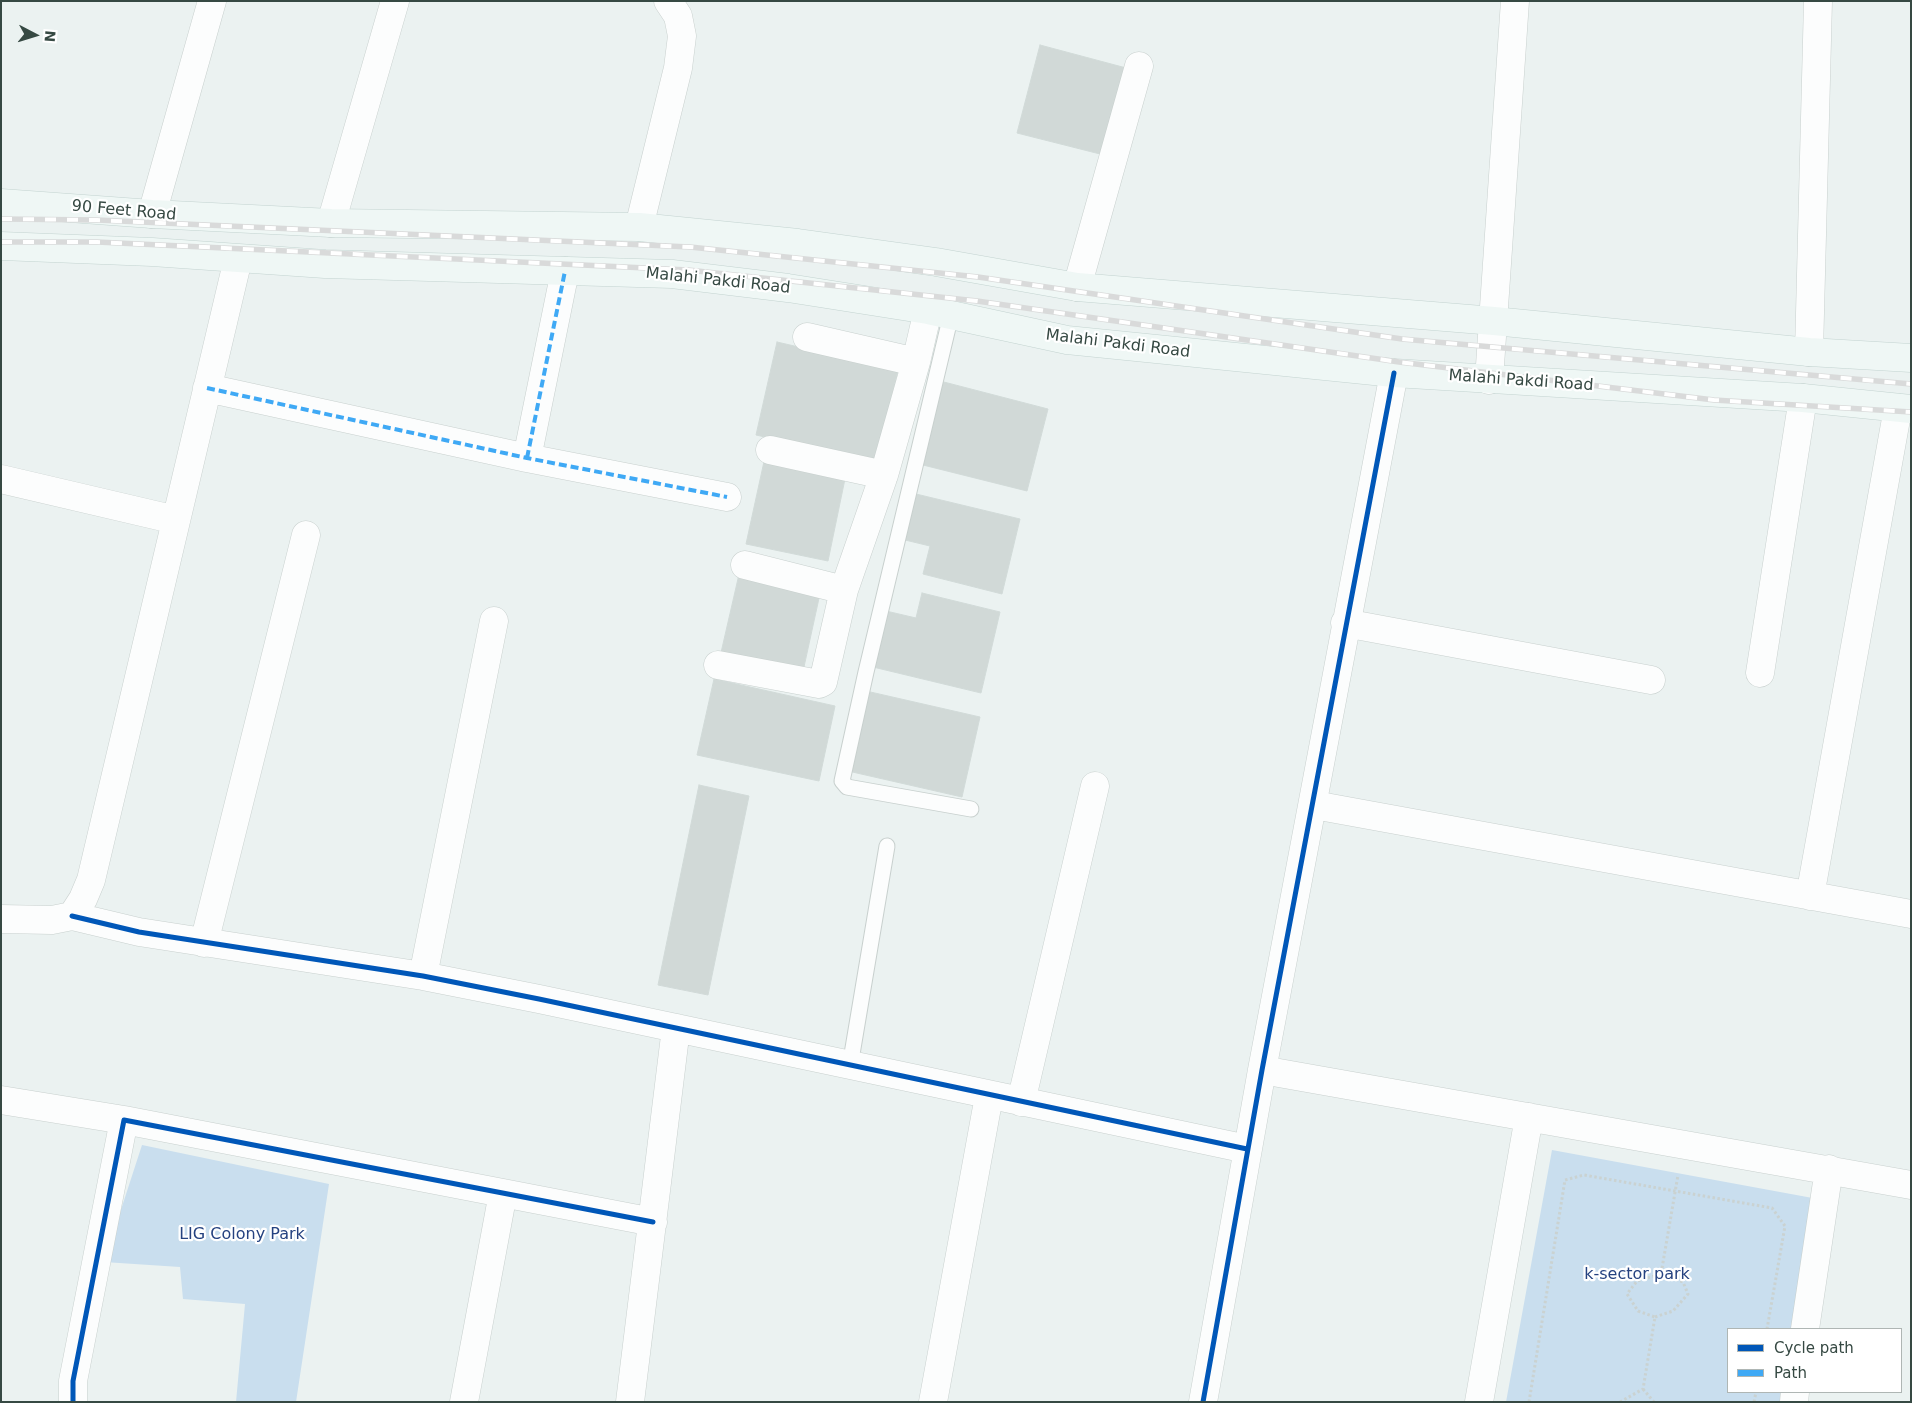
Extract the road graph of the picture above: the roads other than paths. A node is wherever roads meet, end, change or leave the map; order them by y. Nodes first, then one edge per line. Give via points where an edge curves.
1 (212, 1) edge
2 (395, 1) edge
3 (668, 1) edge
4 (1515, 1) edge
5 (1818, 1) edge
6 (1140, 66) dead end
7 (1, 203) edge
8 (152, 214) junction
9 (331, 223) junction
10 (500, 225) junction
11 (639, 227) junction
12 (1, 246) edge
13 (238, 259) junction
14 (499, 269) junction
15 (565, 271) junction
16 (1077, 288) junction
17 (939, 312) junction
18 (1494, 321) junction
19 (807, 337) dead end
20 (1809, 352) junction
21 (1911, 358) edge
22 (916, 362) junction
23 (1394, 373) junction
24 (1489, 380) junction
25 (207, 388) junction
26 (1803, 398) junction
27 (1904, 408) edge
28 (770, 450) dead end
29 (527, 458) junction
30 (884, 475) junction
31 (1, 479) edge
32 (727, 497) dead end
33 (176, 520) junction
34 (306, 535) dead end
35 (745, 565) dead end
36 (844, 590) junction
37 (494, 621) dead end
38 (1345, 623) junction
39 (718, 665) dead end
40 (1760, 673) dead end
41 (1651, 680) dead end
42 (1095, 786) dead end
43 (1314, 805) junction
44 (971, 809) dead end
45 (887, 846) dead end
46 (1810, 896) junction
47 (1911, 914) edge
48 (72, 916) junction
49 (1, 919) edge
50 (204, 943) junction
51 (422, 976) junction
52 (676, 1028) junction
53 (850, 1066) junction
54 (1262, 1070) junction
55 (989, 1096) junction
56 (1, 1100) edge
57 (1021, 1102) junction
58 (1529, 1116) junction
59 (124, 1120) junction
60 (1247, 1149) junction
61 (1829, 1170) junction
62 (1911, 1185) edge
63 (503, 1193) junction
64 (653, 1222) junction
65 (1805, 1328) edge
66 (73, 1402) edge
67 (464, 1402) edge
68 (630, 1402) edge
69 (933, 1402) edge
70 (1203, 1402) edge
71 (1479, 1402) edge

1 - 8 street
2 - 9 street
3 - 11 street via 678,16 682,36 678,68
4 - 18 street
5 - 20 street
6 - 16 street
7 - 8 main road, 90 Feet Road
8 - 9 main road, 90 Feet Road
9 - 10 main road
10 - 11 main road
10 - 14 main road
11 - 16 main road via 867,252
12 - 13 main road
13 - 14 main road, Malahi Pakdi Road
13 - 25 street
14 - 15 main road, Malahi Pakdi Road
15 - 17 main road, Malahi Pakdi Road via 672,274
15 - 29 street
16 - 18 main road
17 - 22 street
17 - 23 main road, Malahi Pakdi Road via 1066,340
17 - 44 lane via 842,781 847,787
18 - 20 main road
18 - 24 street
19 - 22 street
20 - 21 main road
22 - 30 street
23 - 24 main road, Malahi Pakdi Road
23 - 38 street
24 - 26 main road, Malahi Pakdi Road
25 - 29 street
25 - 33 street
26 - 27 main road, Malahi Pakdi Road
26 - 40 street
27 - 46 street
28 - 30 street
29 - 32 street
30 - 36 street
31 - 33 street
33 - 48 street via 91,880
34 - 50 street
35 - 36 street
36 - 39 street via 821,684
37 - 51 street
38 - 41 street
38 - 43 street
42 - 57 street
43 - 46 street
43 - 54 street
45 - 53 lane
46 - 47 street
48 - 49 street via 52,920
48 - 50 street
50 - 51 street
51 - 52 street
52 - 53 street
52 - 64 street
53 - 55 street
54 - 58 street
54 - 60 street
55 - 57 street
55 - 69 street
56 - 59 street
57 - 60 street
58 - 61 street
58 - 71 street
59 - 63 street
59 - 66 street via 73,1381
60 - 70 street
61 - 62 street
61 - 65 street
63 - 64 street
63 - 67 street
64 - 68 street

